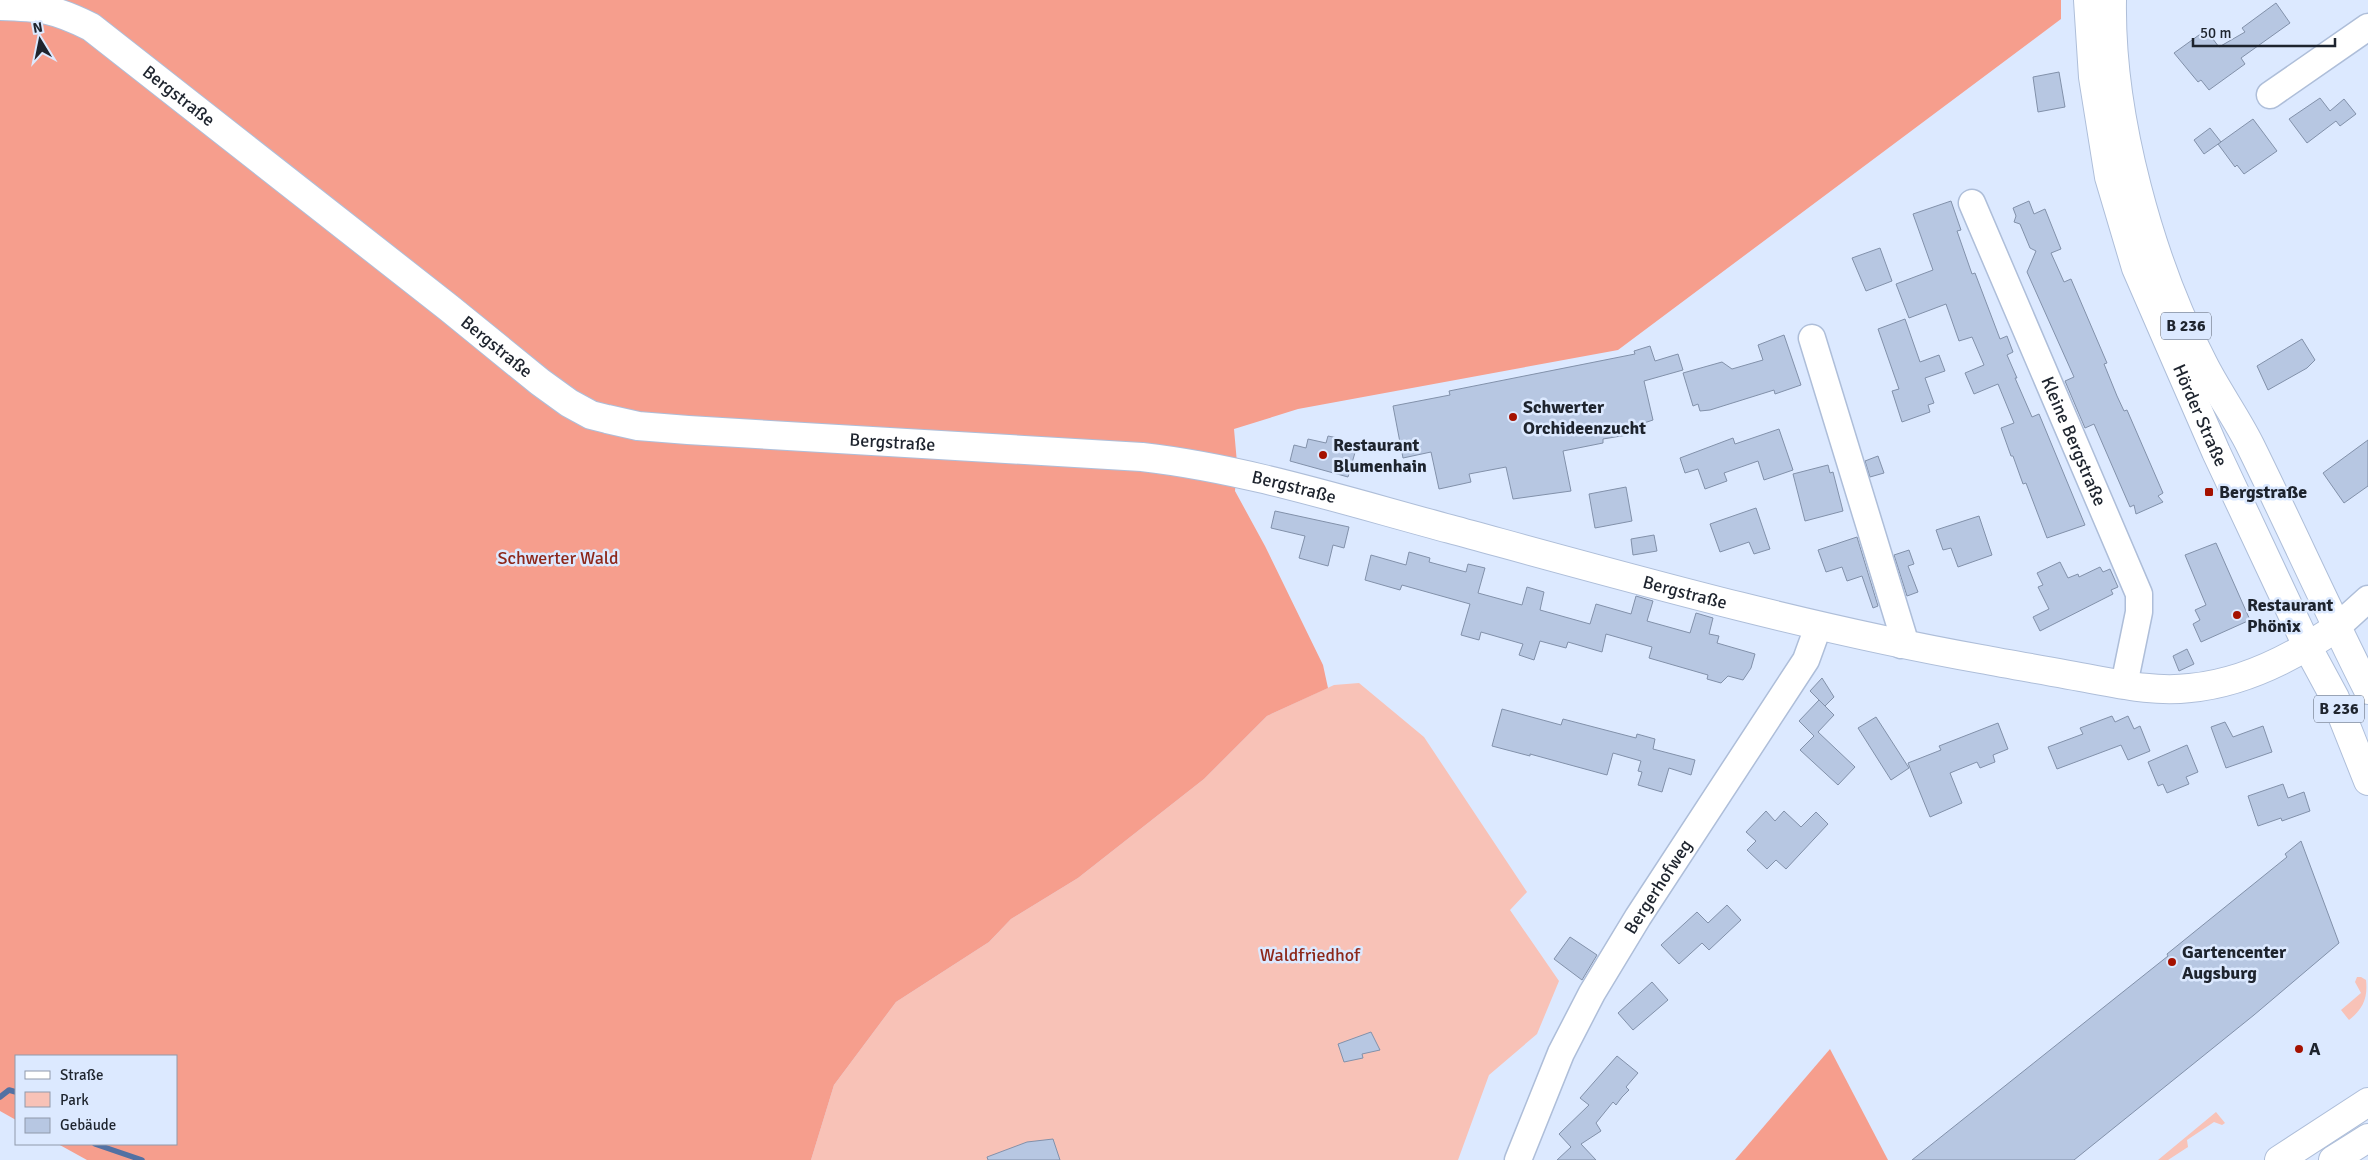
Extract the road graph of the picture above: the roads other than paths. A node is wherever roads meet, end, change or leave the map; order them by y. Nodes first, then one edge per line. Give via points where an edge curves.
1 (2088, 0) edge
2 (2112, 0) edge
3 (0, 6) edge
4 (2368, 26) edge
5 (2270, 96) dead end
6 (1972, 203) dead end
7 (1812, 338) dead end
8 (2368, 599) edge
9 (1818, 626) junction
10 (2338, 627) junction
11 (1901, 645) junction
12 (2308, 648) junction
13 (2124, 685) junction
14 (2368, 690) edge
15 (2368, 781) edge
16 (2367, 1102) edge
17 (2368, 1138) edge
18 (1518, 1160) edge
19 (2279, 1160) edge
20 (2333, 1160) edge

1 - 12 main road, Hörder Straße / B 236 via 2093,77 2109,177 2136,268 2216,452
2 - 10 main road, Hörder Straße / B 236 via 2120,104 2133,169 2152,236 2178,308 2203,363 2248,442
3 - 9 main road, Bergstraße via 48,9 91,27 540,382 591,415 638,426 1178,461 1287,485
4 - 5 street
6 - 13 street, Kleine Bergstraße via 2139,594 2139,612
7 - 11 street via 1903,636
8 - 10 street
9 - 11 main road, Bergstraße
9 - 18 street, Bergerhofweg via 1806,660 1638,917 1579,1015
10 - 12 main road, Bergstraße
10 - 14 main road, Hörder Straße / B 236
11 - 13 main road, Bergstraße
12 - 13 main road, Bergstraße via 2270,666 2198,687 2160,690
12 - 15 main road, Hörder Straße / B 236 via 2335,698
16 - 19 main road
17 - 20 main road

